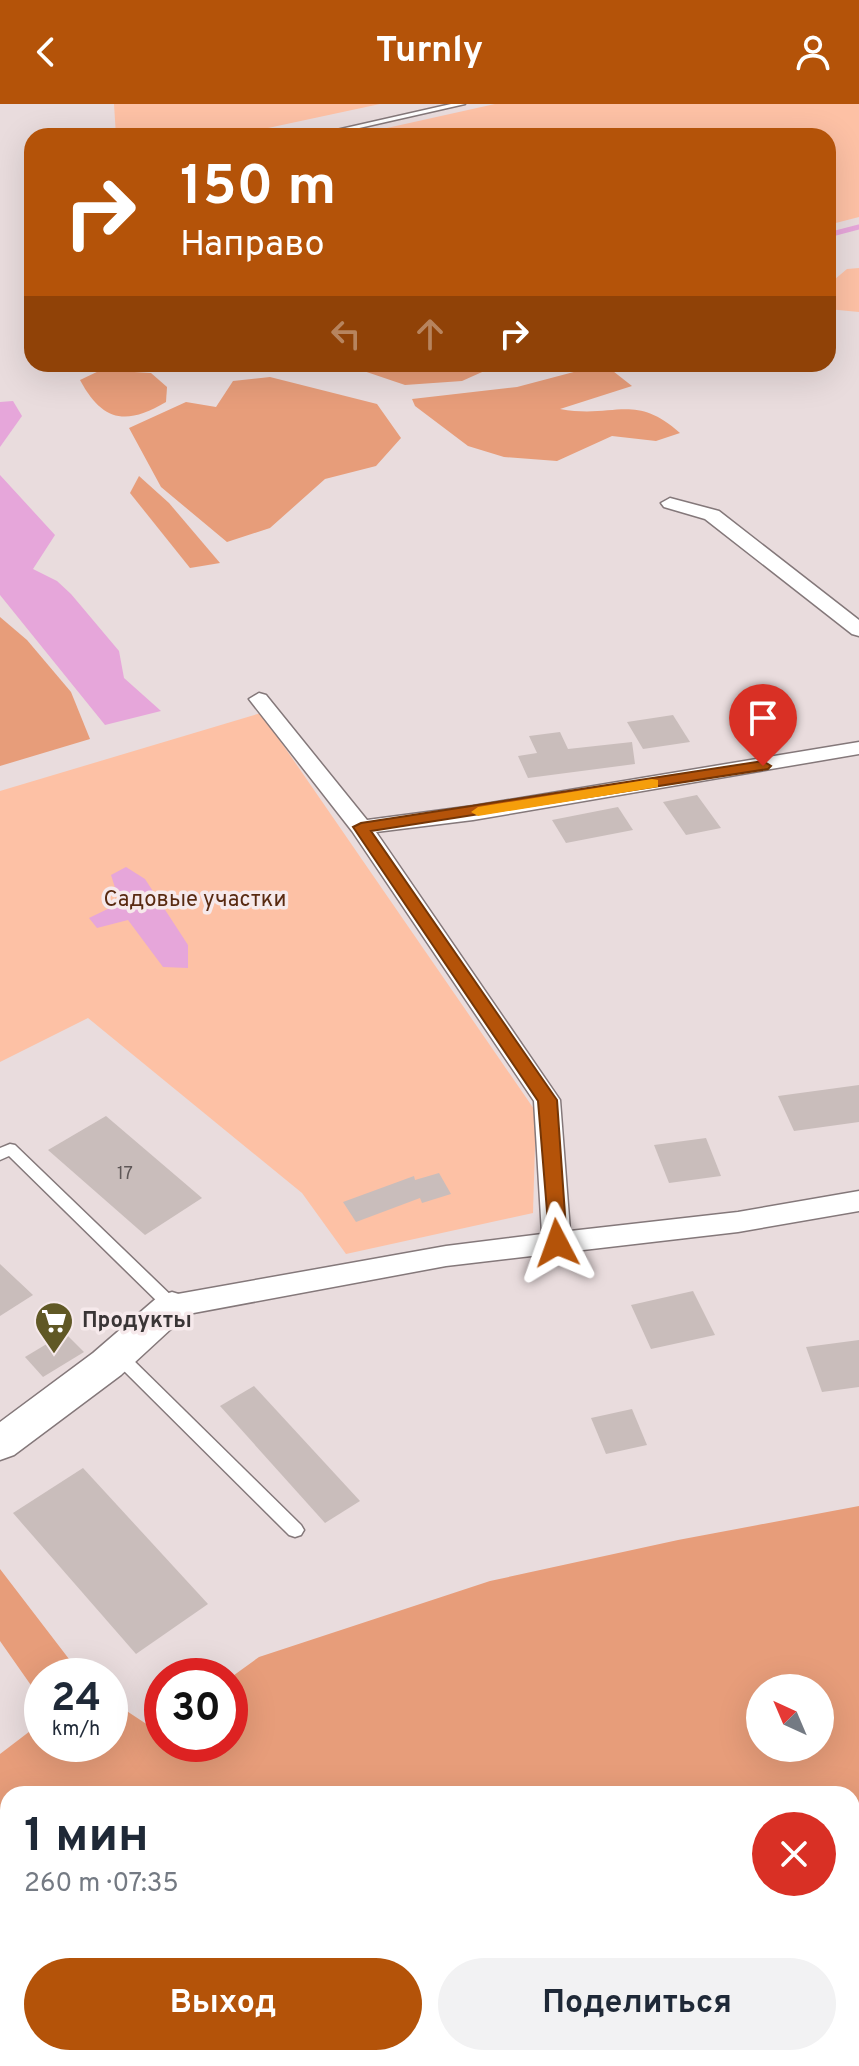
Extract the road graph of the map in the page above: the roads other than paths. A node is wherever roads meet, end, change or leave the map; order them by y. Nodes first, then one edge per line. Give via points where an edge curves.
1 (461, 104) edge
2 (351, 128) edge
3 (670, 503) dead end
4 (859, 630) edge
5 (259, 699) dead end
6 (859, 748) edge
7 (361, 827) junction
8 (0, 1155) edge
9 (859, 1201) edge
10 (557, 1243) junction
11 (172, 1306) junction
12 (118, 1354) junction
13 (2, 1439) edge
14 (295, 1530) dead end

1 - 2 lane
3 - 4 street via 712,515
5 - 7 street
6 - 7 street
7 - 10 street via 547,1100
8 - 11 lane via 10,1149
9 - 10 street via 738,1222
10 - 11 street via 446,1256
11 - 12 street
12 - 13 street
12 - 14 lane

